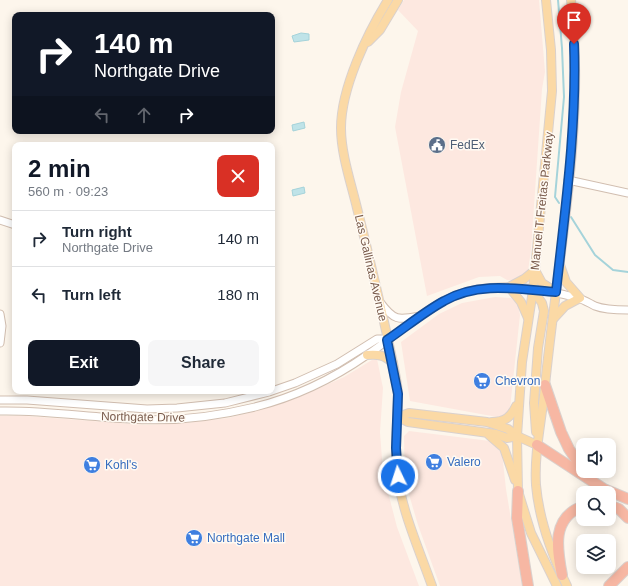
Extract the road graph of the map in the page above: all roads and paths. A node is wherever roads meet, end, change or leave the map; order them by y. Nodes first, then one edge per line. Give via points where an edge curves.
1 (388, 0) edge
2 (398, 0) edge
3 (546, 0) edge
4 (571, 0) edge
5 (365, 46) junction
6 (568, 180) junction
7 (628, 193) edge
8 (0, 220) edge
9 (12, 224) edge
10 (559, 263) junction
11 (535, 270) junction
12 (509, 287) junction
13 (533, 290) junction
14 (556, 292) junction
15 (580, 298) junction
16 (378, 299) junction
17 (628, 310) edge
18 (0, 314) edge
19 (422, 316) junction
20 (528, 320) junction
21 (552, 320) junction
22 (387, 340) junction
23 (0, 343) edge
24 (367, 356) junction
25 (393, 363) junction
26 (546, 385) junction
27 (275, 390) edge
28 (261, 394) edge
29 (269, 394) edge
30 (518, 399) junction
31 (0, 400) edge
32 (271, 402) junction
33 (0, 411) edge
34 (398, 416) junction
35 (487, 422) junction
36 (486, 433) junction
37 (517, 436) junction
38 (537, 445) junction
39 (576, 460) edge
40 (576, 468) edge
41 (590, 478) edge
42 (518, 491) junction
43 (628, 499) edge
44 (616, 508) edge
45 (576, 511) edge
46 (628, 518) edge
47 (628, 567) edge
48 (562, 575) junction
49 (432, 586) edge
50 (528, 586) edge
51 (557, 586) edge
52 (567, 586) edge
53 (609, 586) edge

1 - 5 main road, Las Gallinas Avenue
2 - 5 main road, Las Gallinas Avenue via 380,30
3 - 11 main road, Manuel T Freitas Parkway via 552,92
4 - 6 main road, Manuel T Freitas Parkway via 576,86
5 - 16 main road, Las Gallinas Avenue via 342,105 341,129
6 - 7 street
6 - 10 main road, Manuel T Freitas Parkway
8 - 9 street
10 - 14 main road, Manuel T Freitas Parkway
10 - 15 main road via 566,282
11 - 12 main road
11 - 13 main road, Manuel T Freitas Parkway
11 - 14 main road via 542,282
12 - 13 street, Northgate Drive
12 - 19 street, Northgate Drive via 478,289 457,295
12 - 20 main road via 521,302
13 - 14 street, Northgate Drive
13 - 20 main road, Manuel T Freitas Parkway
13 - 38 main road via 544,311 534,403
14 - 15 street, Northgate Drive
14 - 21 main road, Manuel T Freitas Parkway
15 - 17 street, Northgate Drive via 604,308
15 - 21 main road via 565,306
16 - 19 street via 395,318
16 - 22 main road, Las Gallinas Avenue
18 - 23 street
19 - 22 street, Northgate Drive
20 - 30 main road, Manuel T Freitas Parkway
21 - 26 main road, Manuel T Freitas Parkway
22 - 24 street, Northgate Drive
22 - 25 main road, Las Gallinas Avenue
22 - 27 street, Northgate Drive via 377,339 337,364
24 - 25 main road via 379,354 386,356
24 - 32 street, Northgate Drive via 332,376
25 - 34 main road, Las Gallinas Avenue via 398,394
26 - 38 main road, Manuel T Freitas Parkway
26 - 39 highway via 561,432
28 - 31 street, Northgate Drive via 225,403 163,409
29 - 32 street
30 - 35 main road via 513,414 507,419
30 - 37 main road, Manuel T Freitas Parkway
32 - 33 street, Northgate Drive via 227,413 163,420
34 - 35 main road via 409,413
34 - 36 main road via 408,422
34 - 49 main road, Las Gallinas Avenue via 396,448 401,495
35 - 37 main road via 508,429
36 - 37 main road via 507,438
36 - 42 main road via 504,448
37 - 38 main road
37 - 42 main road, Manuel T Freitas Parkway
38 - 40 highway
38 - 48 main road, Manuel T Freitas Parkway via 536,485 539,504 548,540
41 - 43 highway via 604,489
42 - 50 highway via 517,518
42 - 51 main road, Manuel T Freitas Parkway via 531,533
44 - 46 highway
45 - 48 highway via 568,517 558,536
47 - 53 highway
48 - 52 main road, Manuel T Freitas Parkway

